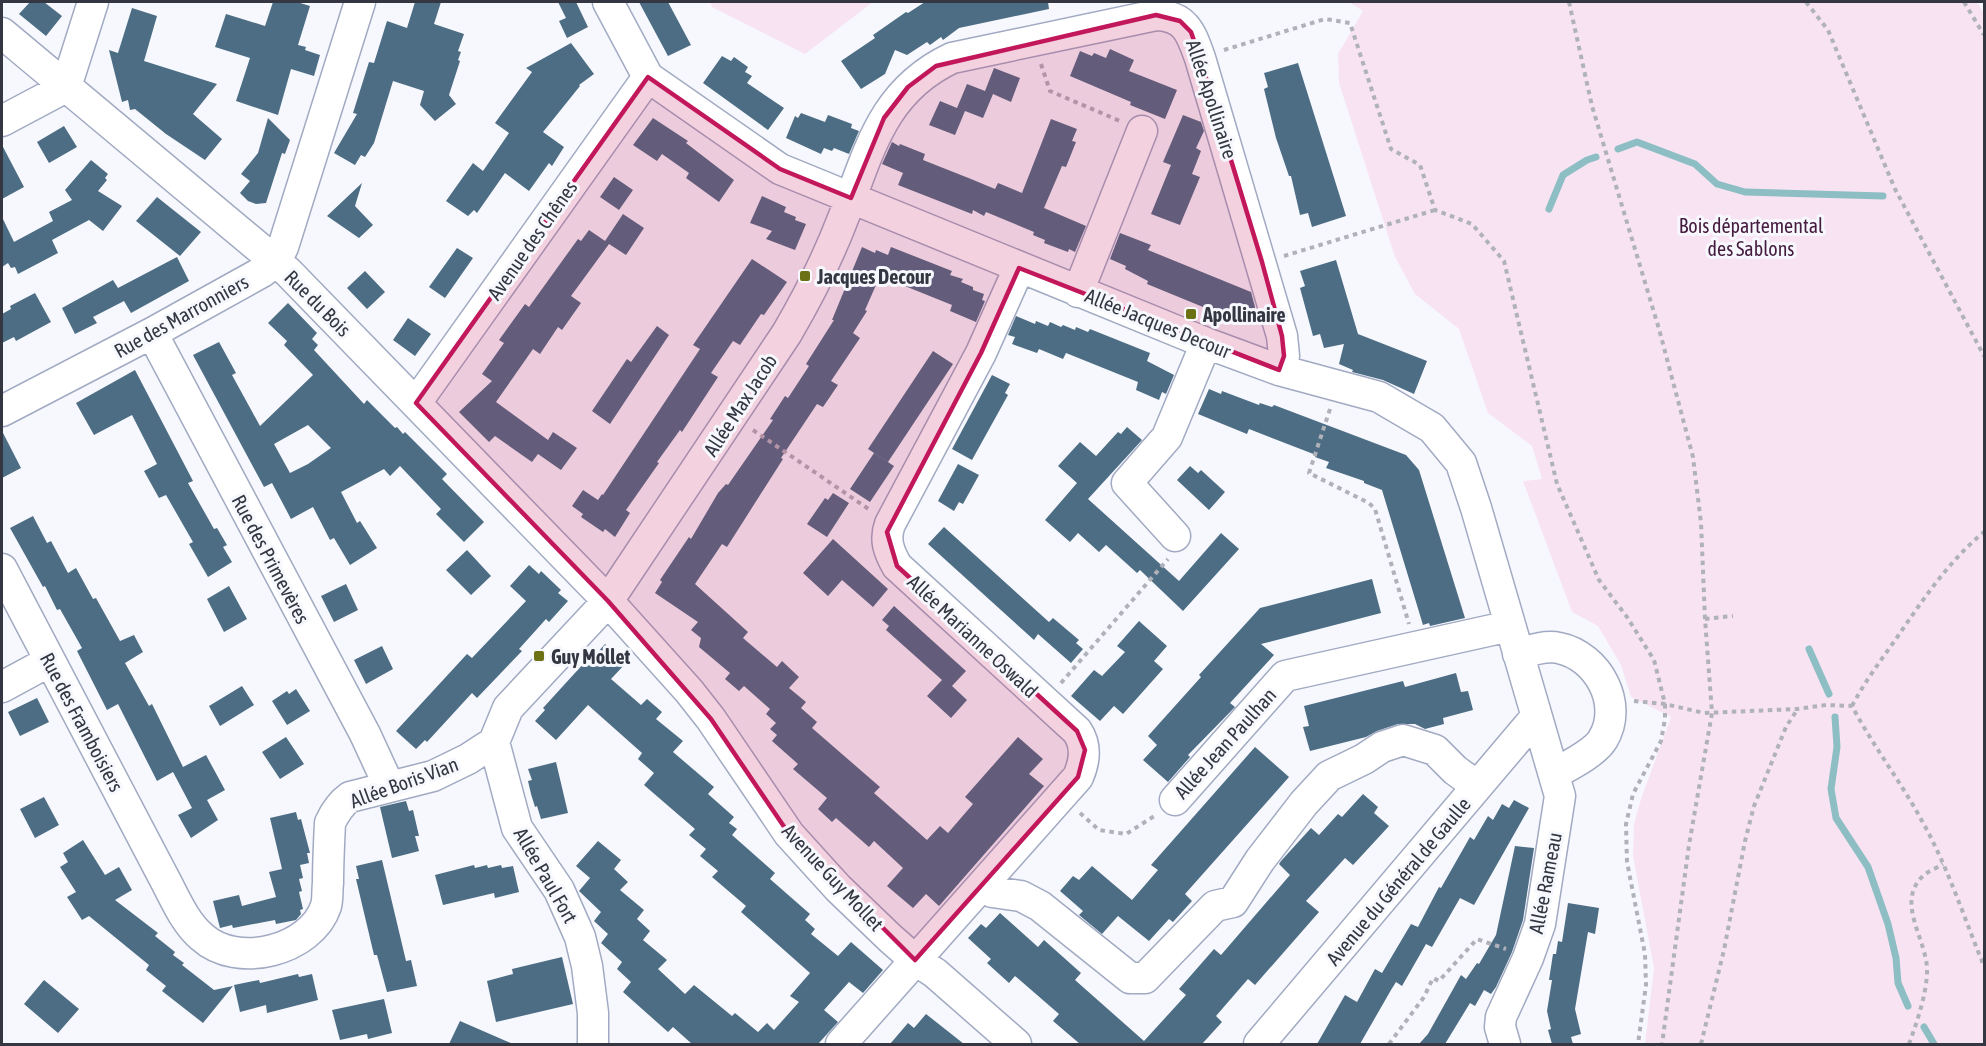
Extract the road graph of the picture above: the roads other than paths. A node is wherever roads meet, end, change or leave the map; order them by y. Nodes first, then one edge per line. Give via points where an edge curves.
1 (93, 2) edge
2 (360, 2) edge
3 (608, 2) edge
4 (2, 33) edge
5 (648, 77) junction
6 (66, 87) junction
7 (2, 121) edge
8 (1142, 131) road end
9 (851, 198) junction
10 (276, 261) junction
11 (1019, 268) junction
12 (1078, 292) junction
13 (152, 333) junction
14 (1206, 343) junction
15 (1279, 370) junction
16 (417, 403) junction
17 (2, 411) edge
18 (1175, 536) road end
19 (2, 569) edge
20 (608, 601) junction
21 (1514, 640) junction
22 (50, 661) junction
23 (2, 687) edge
24 (1536, 717) junction
25 (494, 742) junction
26 (1554, 774) junction
27 (389, 786) junction
28 (1478, 786) junction
29 (1175, 800) road end
30 (163, 876) joint
31 (984, 885) junction
32 (915, 960) junction
33 (597, 1043) edge
34 (841, 1044) edge
35 (1016, 1044) edge
36 (1259, 1044) edge
37 (1505, 1044) edge

1 - 6 street
2 - 10 street
3 - 5 street
4 - 6 street, Rue du Bois
5 - 9 street, Allée Jacques Decour via 780,169
5 - 16 street, Avenue des Chênes
6 - 7 street
6 - 10 street, Rue du Bois
8 - 12 street
9 - 11 street, Allée Jacques Decour
9 - 15 street, Allée Apollinaire via 884,117 908,87 936,66 952,58 1167,15 1191,32 1200,58 1282,336 1284,356
9 - 20 street, Allée Max Jacob via 812,289 787,333
10 - 13 street, Rue des Marronniers
10 - 16 street, Rue du Bois
11 - 12 street, Allée Jacques Decour
11 - 31 street, Allée Marianne Oswald via 981,353 887,532 887,545 897,566 1083,740 1084,764 1078,777
12 - 14 street, Allée Jacques Decour
13 - 17 street, Rue des Marronniers
13 - 27 street, Rue des Primevères
14 - 15 street, Allée Jacques Decour
14 - 18 street via 1167,437 1127,483
15 - 21 street, Allée Jacques Decour via 1379,397 1432,428 1461,463
16 - 20 street, Rue du Bois
19 - 22 street, Rue des Framboisiers
20 - 25 street via 508,708
20 - 32 street, Avenue Guy Mollet via 700,705 789,834 838,888
21 - 24 street, Allée Jacques Decour
21 - 26 street, Allée Jean Paulhan via 1538,648 1559,647 1576,654 1595,669 1611,699 1609,727 1602,741
21 - 29 street, Allée Jean Paulhan via 1416,647 1285,676
22 - 23 street
22 - 30 street, Rue des Framboisiers
24 - 26 street, Allée Rameau
24 - 28 street, Avenue du Général de Gaulle
25 - 27 street, Allée Boris Vian via 433,776
25 - 33 street, Allée Paul Fort via 517,828 559,890 580,937
26 - 37 street, Allée Rameau via 1560,796 1540,924 1501,1017
27 - 30 street, Allée Boris Vian via 350,797 335,813 330,823 327,904 310,929 284,946 248,953 215,947 191,926
28 - 31 street via 1435,750 1403,740 1329,776 1260,860 1233,902 1215,906 1145,978 1130,978 1040,906
28 - 36 street, Avenue du Général de Gaulle
31 - 32 street, Allée Marianne Oswald
32 - 34 street, Allée Marianne Oswald
32 - 35 street, Avenue Guy Mollet

